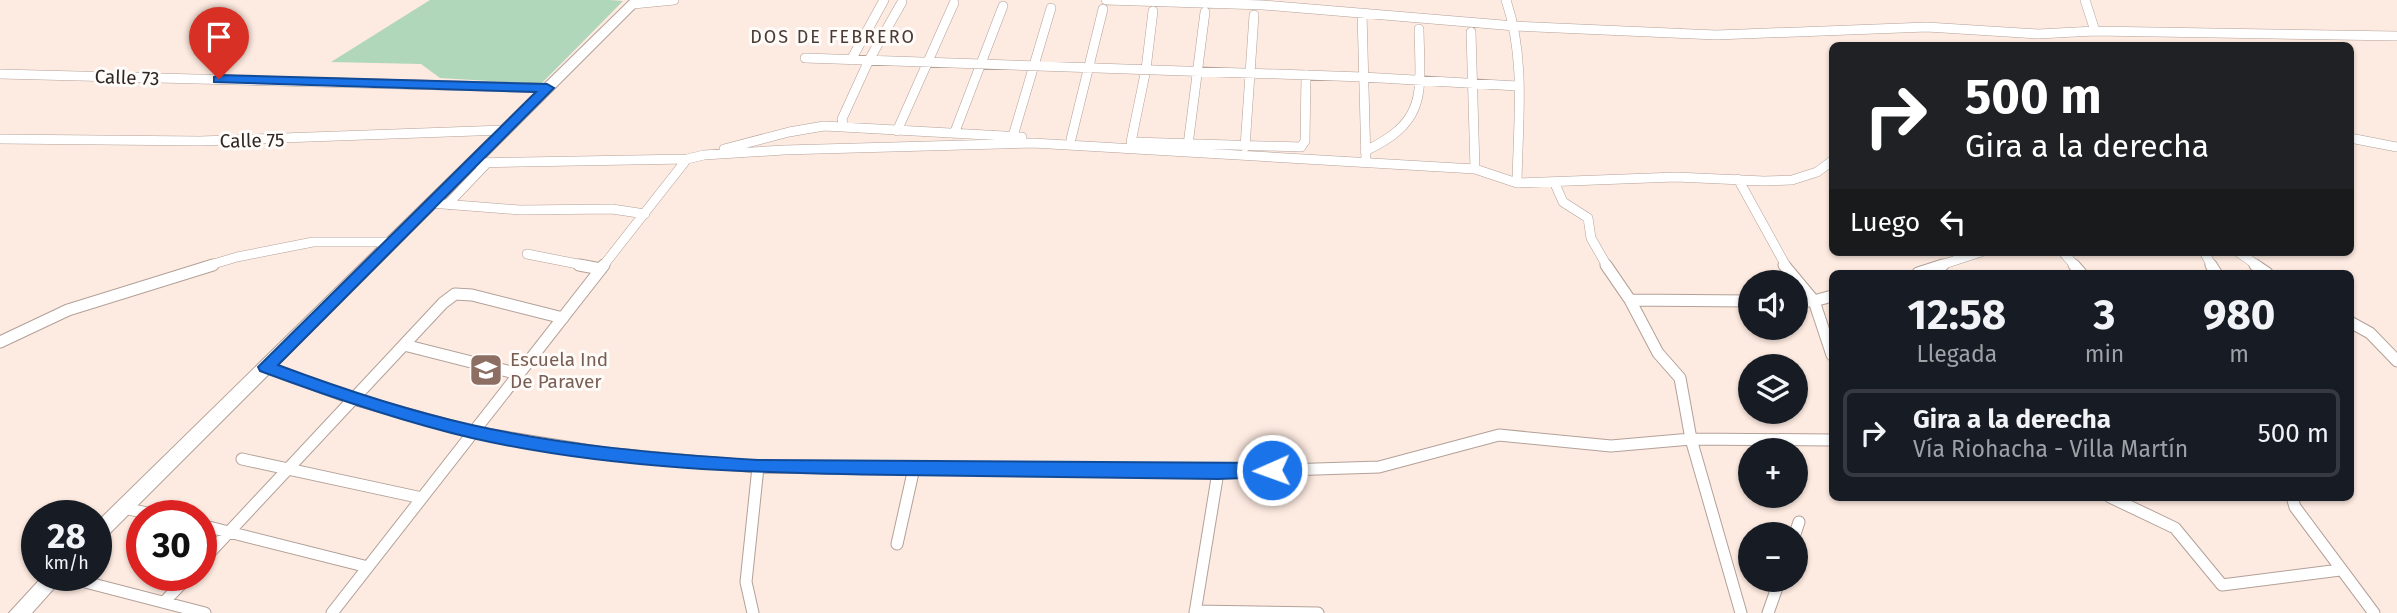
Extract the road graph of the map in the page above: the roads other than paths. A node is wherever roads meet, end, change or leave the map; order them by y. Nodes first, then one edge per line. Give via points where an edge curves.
1 (674, 0) edge
2 (884, 0) edge
3 (1506, 0) edge
4 (2085, 0) edge
5 (635, 2) edge
6 (902, 2) edge
7 (954, 3) dead end
8 (1263, 3) edge
9 (1104, 5) edge
10 (1204, 5) edge
11 (1003, 6) dead end
12 (1051, 8) dead end
13 (1153, 11) dead end
14 (1362, 13) junction
15 (1254, 15) dead end
16 (1515, 26) junction
17 (1419, 29) dead end
18 (2095, 31) junction
19 (1471, 32) dead end
20 (2397, 36) edge
21 (805, 58) dead end
22 (851, 60) junction
23 (869, 60) junction
24 (927, 62) junction
25 (980, 64) junction
26 (1035, 66) junction
27 (1089, 68) junction
28 (1146, 69) junction
29 (1197, 71) junction
30 (1251, 73) junction
31 (0, 74) edge
32 (1306, 75) junction
33 (1363, 77) junction
34 (1418, 80) junction
35 (1472, 83) junction
36 (1517, 86) junction
37 (547, 88) junction
38 (843, 125) junction
39 (810, 128) junction
40 (504, 130) junction
41 (897, 131) junction
42 (954, 134) junction
43 (1013, 136) junction
44 (0, 139) edge
45 (1071, 139) junction
46 (2354, 139) edge
47 (1131, 142) junction
48 (1188, 145) junction
49 (1245, 147) junction
50 (2397, 147) edge
51 (783, 150) junction
52 (1365, 151) junction
53 (704, 155) junction
54 (687, 159) junction
55 (1366, 162) junction
56 (479, 163) junction
57 (1829, 163) edge
58 (1475, 169) junction
59 (1738, 179) junction
60 (1517, 183) junction
61 (1555, 184) junction
62 (430, 203) junction
63 (447, 205) junction
64 (645, 214) junction
65 (391, 242) junction
66 (527, 254) dead end
67 (1969, 256) edge
68 (2066, 256) edge
69 (2244, 256) edge
70 (601, 269) junction
71 (1927, 270) edge
72 (2078, 270) edge
73 (2263, 270) edge
74 (1829, 297) edge
75 (1630, 300) junction
76 (1738, 301) edge
77 (1808, 301) edge
78 (1814, 301) junction
79 (563, 318) junction
80 (2354, 324) edge
81 (0, 342) edge
82 (404, 345) junction
83 (1829, 346) edge
84 (2397, 361) edge
85 (266, 367) junction
86 (519, 374) junction
87 (353, 399) junction
88 (473, 432) junction
89 (1691, 439) junction
90 (1829, 440) edge
91 (242, 459) dead end
92 (758, 467) junction
93 (289, 468) junction
94 (914, 468) junction
95 (1218, 472) junction
96 (422, 498) junction
97 (2118, 501) edge
98 (2293, 501) edge
99 (124, 508) joint
100 (112, 520) edge
101 (217, 529) edge
102 (230, 532) junction
103 (897, 544) dead end
104 (217, 545) edge
105 (368, 567) junction
106 (2340, 570) junction
107 (112, 589) edge
108 (40, 591) edge
109 (175, 591) edge
110 (1776, 592) edge
111 (164, 603) junction
112 (1195, 612) edge
113 (19, 613) edge
114 (205, 613) edge
115 (331, 613) edge
116 (752, 613) edge
117 (1318, 613) edge
118 (1741, 613) edge
119 (1769, 613) edge
120 (2374, 613) edge

1 - 5 street
2 - 22 street
3 - 16 street
4 - 18 street
5 - 37 main road
6 - 23 street
7 - 24 street
8 - 10 street
8 - 14 street
9 - 10 street
9 - 27 street
10 - 29 street
11 - 25 street
12 - 26 street
13 - 28 street
14 - 16 street
14 - 33 street
15 - 30 street
16 - 18 street via 1716,35 1927,27 2038,34
16 - 36 street via 1520,55
17 - 34 street
18 - 20 street
19 - 35 street
21 - 22 street
22 - 23 street
23 - 24 street
23 - 38 street
24 - 25 street
24 - 41 street
25 - 26 street
25 - 42 street
26 - 27 street
26 - 43 street
27 - 28 street
27 - 45 street
28 - 29 street
28 - 47 street
29 - 30 street
29 - 48 street
30 - 32 street
30 - 49 street
31 - 37 street, Calle 73
32 - 33 street
32 - 49 street via 1305,141 1301,147
33 - 34 street
33 - 52 street
34 - 35 street
34 - 52 street via 1410,120
35 - 36 street
35 - 58 street
36 - 60 street
37 - 40 main road
38 - 39 street
38 - 41 street
39 - 51 street
39 - 53 street
40 - 44 street, Calle 75 via 200,141
40 - 56 main road
41 - 42 street
42 - 43 street
43 - 45 street
45 - 47 street
46 - 50 street
47 - 48 street
48 - 49 street
51 - 53 street
51 - 55 street via 1033,144
52 - 55 street
53 - 54 street
54 - 56 street
54 - 64 street
55 - 58 street
56 - 62 main road
56 - 63 street
57 - 59 street via 1792,180
58 - 60 street
59 - 61 street via 1676,177
59 - 78 street via 1782,262
60 - 61 street
61 - 75 street via 1563,202 1588,218 1591,238
62 - 63 street
62 - 65 main road
63 - 64 street
64 - 70 street
65 - 81 street via 313,242 237,257 68,310
65 - 85 main road
66 - 70 street
67 - 71 street
68 - 72 street
69 - 73 street
70 - 79 street
74 - 78 street
75 - 76 street
75 - 89 street via 1658,353 1680,378
77 - 78 street
78 - 83 street
79 - 82 street via 455,294
79 - 86 street
80 - 84 street via 2370,333
82 - 86 street
82 - 87 street
85 - 87 street
85 - 99 main road
86 - 88 street
87 - 88 street
87 - 93 street
88 - 92 street via 604,453
88 - 96 street
89 - 90 street
89 - 95 street via 1611,446 1499,435 1379,467
89 - 118 street
91 - 93 street
92 - 94 street
92 - 116 street via 746,582
93 - 96 street
93 - 102 street
94 - 95 street
94 - 103 street
95 - 112 street
96 - 105 street
97 - 106 street via 2175,528 2222,585
98 - 106 street
99 - 100 main road
101 - 102 street
102 - 104 street
102 - 105 street
105 - 115 street
106 - 120 street
107 - 111 street
108 - 113 main road
109 - 111 street
110 - 119 street
111 - 114 street
112 - 117 street

